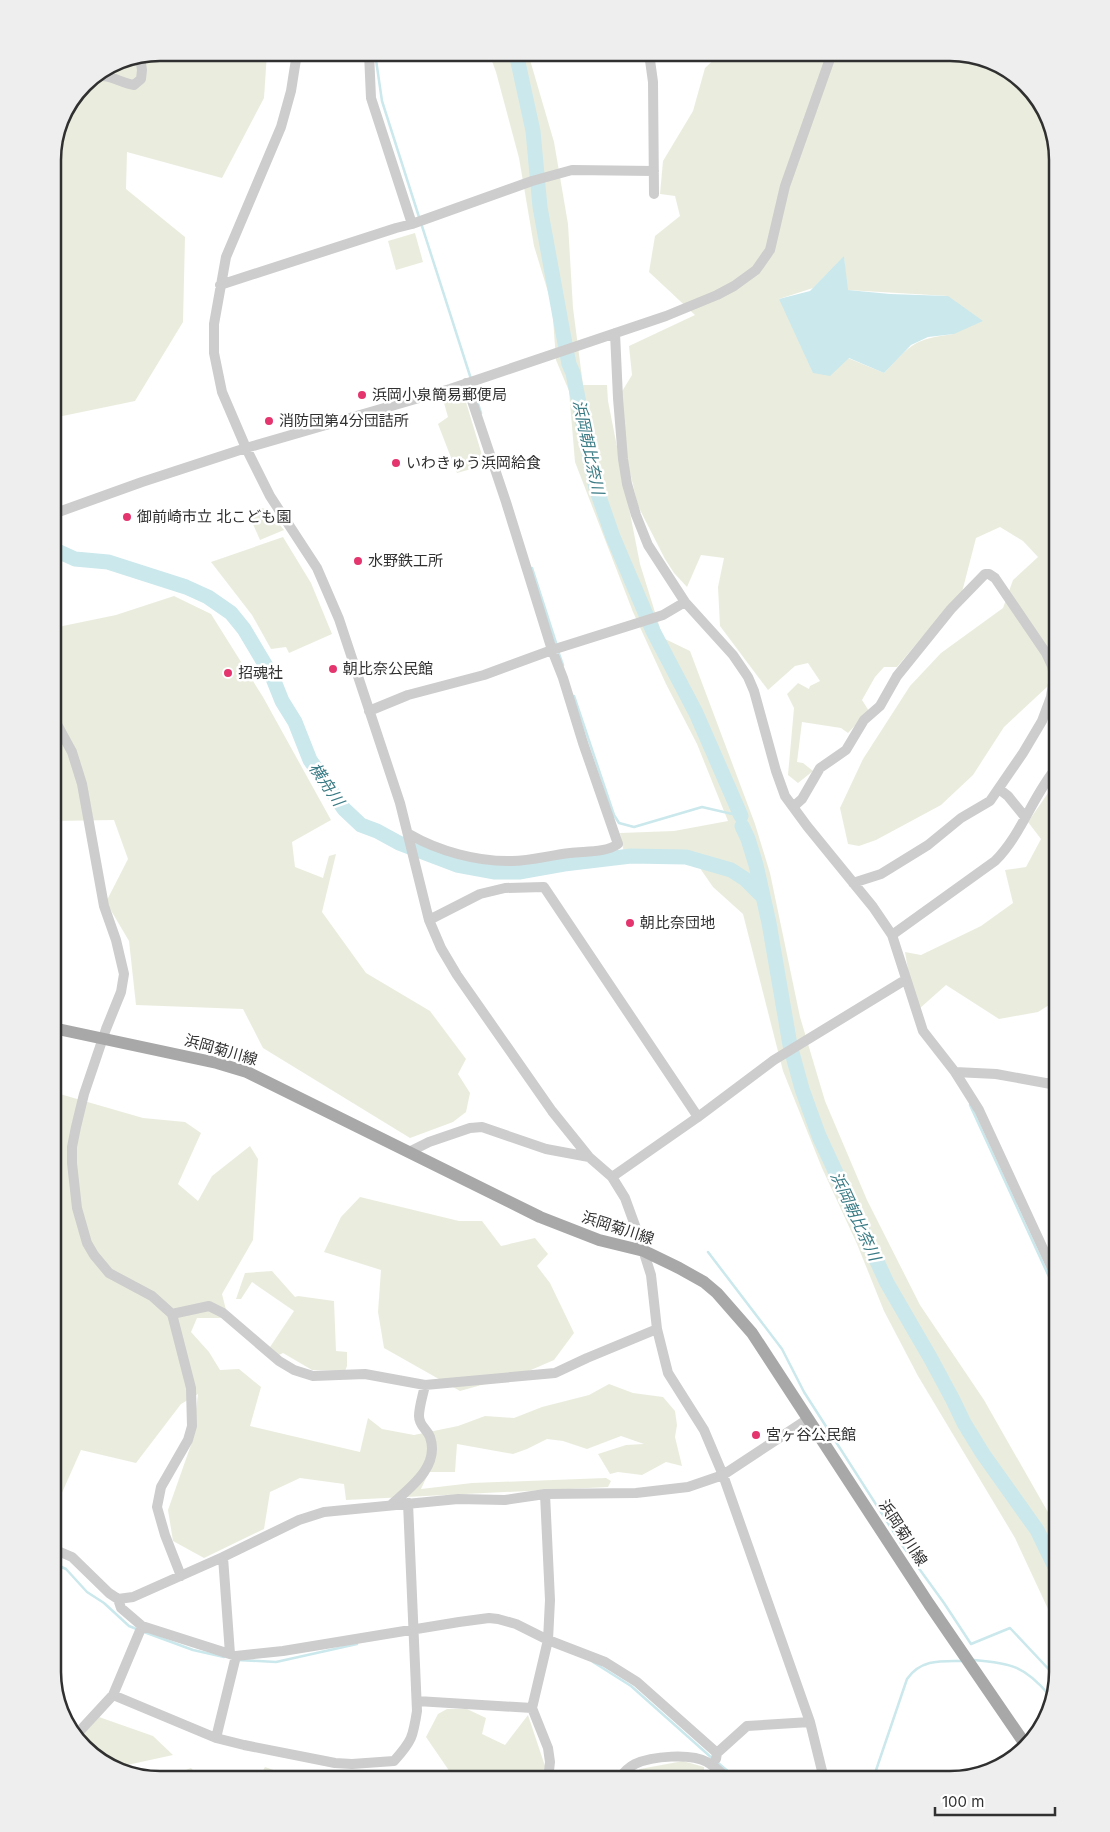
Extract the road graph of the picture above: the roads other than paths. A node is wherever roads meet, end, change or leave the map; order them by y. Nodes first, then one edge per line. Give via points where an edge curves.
1 (296, 61) edge
2 (369, 61) edge
3 (650, 61) edge
4 (829, 61) edge
5 (141, 63) edge
6 (108, 76) edge
7 (654, 171) junction
8 (654, 194) dead end
9 (412, 224) junction
10 (220, 285) junction
11 (615, 332) junction
12 (470, 382) junction
13 (246, 448) junction
14 (61, 511) edge
15 (685, 602) junction
16 (556, 649) junction
17 (1049, 660) edge
18 (1049, 700) edge
19 (369, 711) junction
20 (61, 732) edge
21 (1049, 777) edge
22 (999, 789) junction
23 (793, 807) junction
24 (1026, 817) junction
25 (409, 834) junction
26 (853, 883) junction
27 (429, 920) junction
28 (892, 934) junction
29 (905, 980) junction
30 (61, 1030) edge
31 (103, 1040) junction
32 (955, 1072) junction
33 (1049, 1086) edge
34 (698, 1117) junction
35 (409, 1152) junction
36 (589, 1157) junction
37 (612, 1177) junction
38 (644, 1251) junction
39 (1049, 1260) edge
40 (172, 1314) junction
41 (657, 1329) junction
42 (425, 1385) junction
43 (808, 1419) junction
44 (724, 1475) junction
45 (545, 1494) junction
46 (408, 1503) junction
47 (392, 1504) junction
48 (61, 1553) edge
49 (223, 1557) junction
50 (181, 1576) junction
51 (118, 1599) junction
52 (140, 1630) junction
53 (414, 1630) junction
54 (548, 1640) junction
55 (234, 1658) junction
56 (113, 1695) junction
57 (417, 1701) junction
58 (532, 1708) junction
59 (810, 1722) junction
60 (81, 1730) edge
61 (216, 1738) junction
62 (1022, 1739) edge
63 (717, 1753) junction
64 (714, 1767) junction
65 (549, 1771) edge
66 (626, 1771) edge
67 (718, 1771) edge
68 (822, 1771) edge

1 - 10 street via 281,127 226,257
2 - 9 street via 371,98
3 - 7 street
4 - 11 street via 785,186 765,260 756,270 717,295
5 - 6 street via 141,79 134,85
7 - 8 street
7 - 9 street via 572,170
9 - 10 street
10 - 13 street via 214,324 214,353 222,392
11 - 12 street
11 - 15 street via 627,484 648,546
12 - 13 street
12 - 16 street via 506,502
13 - 14 street
13 - 19 street via 270,496 317,568 339,619
15 - 16 street via 663,615
15 - 23 street via 733,655 748,677 776,771 785,796
16 - 19 street via 484,675 408,695
16 - 25 street via 583,743 618,844 610,850 513,861 458,854
17 - 23 street via 995,578 985,574 951,609 897,676 880,706 864,720 846,750 820,768 802,799
18 - 22 street via 1042,721
19 - 25 street
20 - 31 street via 72,752 82,784 104,906 124,974 122,992
21 - 24 street
22 - 24 street
22 - 26 street via 990,801 961,818 928,845 881,874
23 - 26 street
24 - 28 street via 996,862
25 - 27 street
26 - 28 street
27 - 34 street via 480,894 506,888 544,887
27 - 36 street via 457,975 552,1111
28 - 29 street
29 - 32 street via 923,1031
29 - 34 street via 774,1060
30 - 31 main road, 浜岡菊川線
31 - 35 main road, 浜岡菊川線 via 247,1072
31 - 40 street via 84,1094 72,1147 77,1208 87,1243 109,1273 152,1296
32 - 33 street via 996,1074
32 - 39 street via 979,1110
34 - 37 street
35 - 36 street via 429,1142 482,1127 546,1149
35 - 38 main road, 浜岡菊川線 via 548,1221 599,1240
36 - 37 street
37 - 38 street via 625,1198
38 - 41 street via 651,1275
38 - 43 main road, 浜岡菊川線 via 704,1282 717,1293 752,1332
40 - 42 street via 209,1306 223,1313 279,1361 313,1376 365,1374
40 - 50 street via 191,1388 192,1426 188,1440 160,1487 157,1507
41 - 42 street via 555,1374
41 - 44 street via 668,1373 704,1430
42 - 47 street via 419,1416 421,1426 430,1435 432,1452 427,1470
43 - 44 street
43 - 62 main road, 浜岡菊川線
44 - 45 street via 667,1490
44 - 59 street
45 - 46 street via 505,1500
45 - 54 street via 550,1600
46 - 47 street
46 - 53 street
47 - 49 street via 324,1512 299,1520
48 - 51 street via 72,1557
49 - 50 street
49 - 55 street
50 - 51 street via 133,1597
51 - 52 street via 121,1608
52 - 55 street
52 - 56 street
53 - 54 street via 489,1618 516,1624
53 - 55 street
53 - 57 street
54 - 58 street
54 - 63 street via 605,1662 637,1682
55 - 61 street
56 - 60 street
56 - 61 street
57 - 58 street
57 - 61 street via 413,1735 394,1761 335,1763
58 - 65 street via 548,1748
59 - 63 street via 747,1726
59 - 68 street
63 - 64 street
64 - 66 street via 697,1758 654,1758
64 - 67 street

